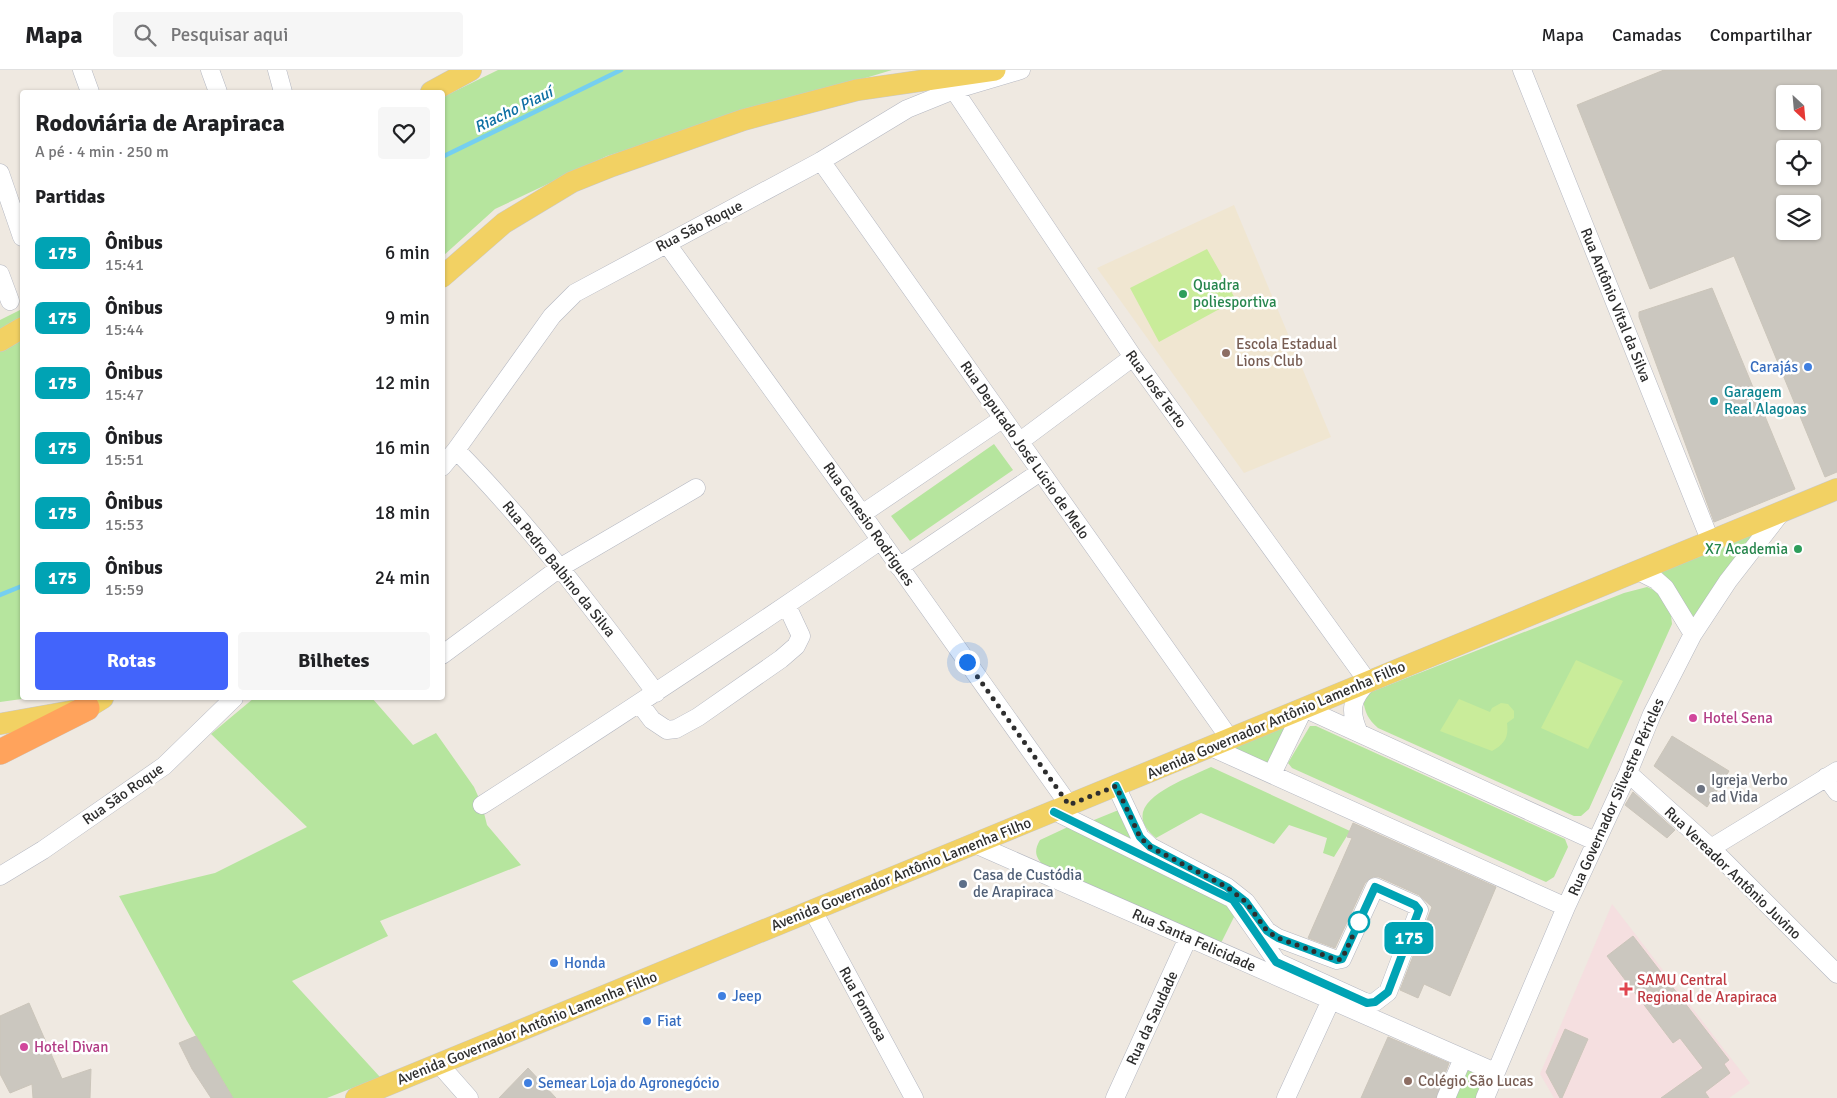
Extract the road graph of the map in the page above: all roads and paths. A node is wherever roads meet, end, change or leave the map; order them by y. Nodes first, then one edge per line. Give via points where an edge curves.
1 (82, 70) edge
2 (210, 70) edge
3 (276, 70) edge
4 (471, 70) edge
5 (995, 70) edge
6 (1021, 70) edge
7 (1522, 70) edge
8 (89, 90) edge
9 (217, 90) edge
10 (282, 90) edge
11 (435, 90) edge
12 (954, 90) junction
13 (821, 161) junction
14 (0, 173) edge
15 (20, 231) edge
16 (668, 244) junction
17 (0, 274) edge
18 (445, 274) edge
19 (11, 300) edge
20 (20, 329) edge
21 (0, 341) edge
22 (1133, 357) junction
23 (1002, 419) junction
24 (1019, 442) junction
25 (456, 450) junction
26 (445, 463) edge
27 (1040, 472) junction
28 (696, 488) dead end
29 (1837, 489) edge
30 (862, 514) junction
31 (1780, 514) junction
32 (880, 540) junction
33 (1710, 540) junction
34 (560, 566) junction
35 (899, 566) junction
36 (1638, 572) junction
37 (787, 606) junction
38 (1693, 634) junction
39 (445, 653) edge
40 (1368, 682) junction
41 (656, 693) junction
42 (232, 700) edge
43 (95, 703) edge
44 (640, 704) junction
45 (1304, 708) junction
46 (0, 724) edge
47 (1359, 733) junction
48 (0, 742) edge
49 (1220, 743) junction
50 (0, 752) edge
51 (1628, 773) junction
52 (1272, 774) junction
53 (1832, 774) edge
54 (1116, 786) junction
55 (1837, 792) edge
56 (482, 805) dead end
57 (1062, 808) junction
58 (1595, 841) junction
59 (975, 844) junction
60 (1710, 848) junction
61 (0, 876) edge
62 (1566, 907) junction
63 (813, 910) junction
64 (1188, 938) junction
65 (1837, 974) edge
66 (1331, 1000) junction
67 (1463, 1058) junction
68 (439, 1064) junction
69 (1495, 1072) junction
70 (356, 1098) edge
71 (469, 1098) edge
72 (914, 1098) edge
73 (1115, 1098) edge
74 (1286, 1098) edge
75 (1446, 1098) edge
76 (1485, 1098) edge

1 - 8 street
2 - 9 street
3 - 10 street
4 - 11 main road
5 - 18 main road via 857,90 743,120 612,166 572,182 504,223
6 - 12 street, Rua São Roque
7 - 33 street, Rua Antônio Vital da Silva
12 - 13 street, Rua São Roque via 906,109
12 - 22 street, Rua José Terto
13 - 16 street, Rua São Roque
13 - 23 street, Rua Deputado José Lúcio de Melo
14 - 15 street
16 - 25 street, Rua São Roque via 575,293 552,316
16 - 30 street, Rua Genesio Rodrigues
17 - 19 street
20 - 21 main road
22 - 24 street
22 - 40 street, Rua José Terto
23 - 24 street, Rua Deputado José Lúcio de Melo
23 - 30 street
24 - 27 street, Rua Deputado José Lúcio de Melo
25 - 26 street, Rua São Roque
25 - 34 street, Rua Pedro Balbino da Silva via 493,487
27 - 35 street
27 - 49 street, Rua Deputado José Lúcio de Melo
28 - 34 street
29 - 31 main road, Avenida Governador Antônio Lamenha Filho
30 - 32 street, Rua Genesio Rodrigues
31 - 33 main road, Avenida Governador Antônio Lamenha Filho
31 - 38 street, Rua Governador Silvestre Péricles via 1728,581
32 - 35 street, Rua Genesio Rodrigues
32 - 37 street
33 - 36 main road, Avenida Governador Antônio Lamenha Filho
34 - 39 street
34 - 41 street, Rua Pedro Balbino da Silva
35 - 57 street, Rua Genesio Rodrigues
36 - 38 street via 1665,588
36 - 40 main road, Avenida Governador Antônio Lamenha Filho
37 - 41 street
37 - 44 street via 801,636 796,646 698,717 676,729 667,730 652,720
38 - 51 street, Rua Governador Silvestre Péricles via 1652,714
40 - 45 main road, Avenida Governador Antônio Lamenha Filho
40 - 47 street via 1353,702 1352,712
41 - 44 street
42 - 61 street, Rua São Roque via 164,766
43 - 46 main road
43 - 48 main road
43 - 50 highway
44 - 56 street
45 - 47 street
45 - 49 main road, Avenida Governador Antônio Lamenha Filho
45 - 52 street
47 - 58 street
49 - 52 street
49 - 54 main road, Avenida Governador Antônio Lamenha Filho
51 - 58 street, Rua Governador Silvestre Péricles
51 - 60 street, Rua Vereador Antônio Juvino
52 - 62 street
53 - 55 street
53 - 60 street
54 - 57 main road, Avenida Governador Antônio Lamenha Filho
54 - 57 street via 1140,837 1150,847 1227,887 1246,902 1267,931 1278,938 1337,960 1342,959 1375,887 1415,905 1419,910 1388,992 1375,1002 1367,1003 1276,962 1233,900
57 - 59 main road, Avenida Governador Antônio Lamenha Filho
58 - 62 street, Rua Governador Silvestre Péricles
59 - 63 main road, Avenida Governador Antônio Lamenha Filho
59 - 64 street, Rua Santa Felicidade
60 - 65 street, Rua Vereador Antônio Juvino
62 - 69 street, Rua Governador Silvestre Péricles
63 - 68 main road, Avenida Governador Antônio Lamenha Filho
63 - 72 street, Rua Formosa
64 - 66 street, Rua Santa Felicidade
64 - 73 street, Rua da Saudade
66 - 67 street, Rua Santa Felicidade
66 - 74 street
67 - 69 street, Rua Santa Felicidade
67 - 75 street
68 - 70 main road, Avenida Governador Antônio Lamenha Filho
68 - 71 street
69 - 76 street, Rua Governador Silvestre Péricles

